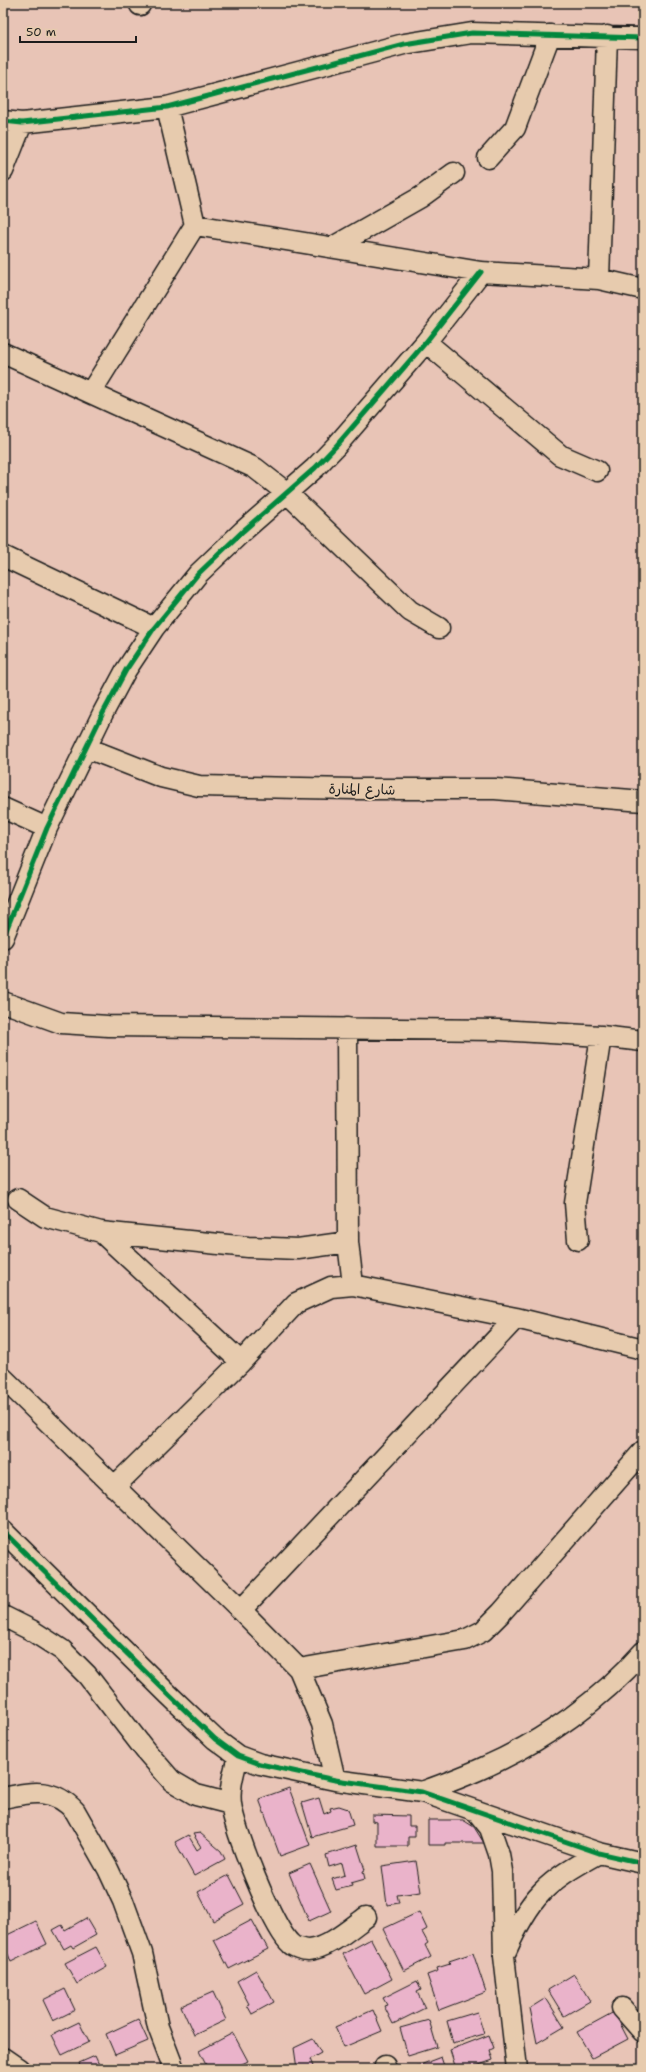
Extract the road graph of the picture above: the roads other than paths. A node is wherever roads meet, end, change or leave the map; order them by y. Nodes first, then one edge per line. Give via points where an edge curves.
1 (550, 35) junction
2 (608, 36) junction
3 (643, 38) edge
4 (167, 107) junction
5 (3, 121) edge
6 (22, 123) junction
7 (488, 158) dead end
8 (3, 171) edge
9 (454, 173) dead end
10 (195, 225) junction
11 (333, 247) junction
12 (481, 272) junction
13 (599, 279) junction
14 (643, 289) edge
15 (426, 342) junction
16 (3, 353) edge
17 (92, 392) junction
18 (597, 471) dead end
19 (287, 493) junction
20 (3, 556) edge
21 (154, 628) junction
22 (439, 628) dead end
23 (87, 748) junction
24 (643, 801) edge
25 (3, 808) edge
26 (47, 828) junction
27 (3, 938) edge
28 (3, 1002) edge
29 (347, 1028) junction
30 (601, 1036) junction
31 (643, 1041) edge
32 (18, 1199) dead end
33 (101, 1232) junction
34 (578, 1240) dead end
35 (348, 1242) junction
36 (353, 1285) junction
37 (516, 1318) junction
38 (643, 1349) edge
39 (241, 1362) junction
40 (3, 1378) edge
41 (643, 1450) edge
42 (114, 1487) junction
43 (3, 1531) edge
44 (3, 1549) edge
45 (23, 1550) junction
46 (241, 1610) junction
47 (3, 1616) edge
48 (643, 1652) edge
49 (299, 1669) junction
50 (238, 1756) junction
51 (335, 1780) junction
52 (422, 1792) junction
53 (3, 1798) edge
54 (231, 1804) junction
55 (477, 1812) junction
56 (599, 1853) junction
57 (643, 1863) edge
58 (366, 1917) dead end
59 (504, 1956) junction
60 (622, 2008) dead end
61 (643, 2032) edge
62 (3, 2058) edge
63 (19, 2069) edge
64 (174, 2069) edge
65 (517, 2069) edge

1 - 2 street
1 - 4 street via 472,33 404,44
1 - 7 street via 515,128
2 - 3 street
2 - 13 street
4 - 6 street
4 - 10 street
5 - 6 street
6 - 8 street
9 - 11 street via 421,197
10 - 11 street
10 - 17 street
11 - 12 street
12 - 13 street
12 - 15 street
13 - 14 street
15 - 18 street via 560,455
15 - 19 street via 337,445
16 - 17 street
17 - 19 street via 255,468
19 - 21 street via 198,574
19 - 22 street via 410,611
20 - 21 street
21 - 23 street via 126,670
23 - 24 street, شارع المنارة via 161,777 199,786 495,789
23 - 26 street
25 - 26 street
26 - 27 street
28 - 29 street via 61,1023 108,1026
29 - 30 street via 499,1030
29 - 35 street
30 - 31 street
30 - 34 street via 575,1204
32 - 33 street via 45,1217
33 - 35 street via 248,1247 298,1249
33 - 39 street
35 - 36 street
36 - 37 street
36 - 39 street via 331,1287 296,1304
37 - 38 street
37 - 46 street
39 - 42 street
40 - 42 street
41 - 49 street via 483,1631 465,1640
42 - 46 street
43 - 45 street
44 - 45 street
45 - 50 street via 175,1701 215,1739
46 - 49 street
47 - 54 street via 62,1650 87,1675 172,1781 196,1795
48 - 52 street via 595,1698 544,1736 487,1766
49 - 51 street via 322,1724
50 - 51 street via 260,1764
50 - 54 street via 231,1789
51 - 52 street
52 - 55 street
53 - 64 street via 30,1792 45,1793 68,1803 75,1811 123,1901 142,1953 158,2028
54 - 58 street via 246,1856 279,1929 291,1945 307,1950 330,1942
55 - 56 street
55 - 59 street via 490,1828 500,1854
56 - 57 street
56 - 59 street via 566,1871 540,1893 519,1922
59 - 65 street
60 - 61 street
62 - 63 street

